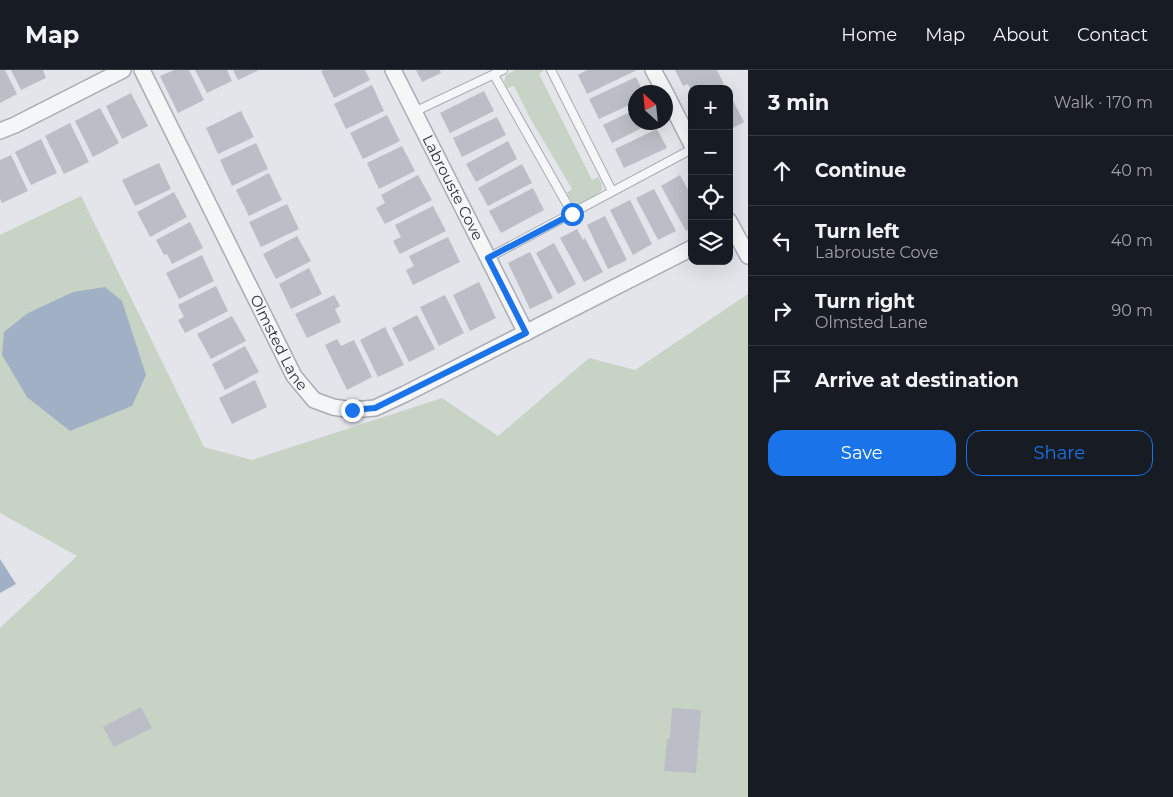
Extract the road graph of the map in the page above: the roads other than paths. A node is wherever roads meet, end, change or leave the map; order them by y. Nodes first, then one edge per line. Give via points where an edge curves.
1 (123, 70) edge
2 (142, 70) edge
3 (393, 70) edge
4 (503, 70) edge
5 (551, 70) edge
6 (653, 70) edge
7 (494, 75) junction
8 (661, 85) edge
9 (673, 108) edge
10 (414, 112) junction
11 (0, 131) edge
12 (688, 137) edge
13 (688, 151) edge
14 (612, 192) junction
15 (572, 214) junction
16 (733, 231) edge
17 (688, 250) edge
18 (748, 256) edge
19 (488, 258) junction
20 (526, 333) junction

1 - 11 street
2 - 20 street, Olmsted Lane via 294,376 314,400 352,410 375,408
3 - 10 street, Labrouste Cove
4 - 7 lane
5 - 14 lane
6 - 8 street
7 - 10 lane
7 - 15 lane
9 - 12 street
10 - 19 street, Labrouste Cove
13 - 14 lane
14 - 15 lane
15 - 19 lane
16 - 18 street
17 - 20 street, Olmsted Lane
19 - 20 street, Labrouste Cove

